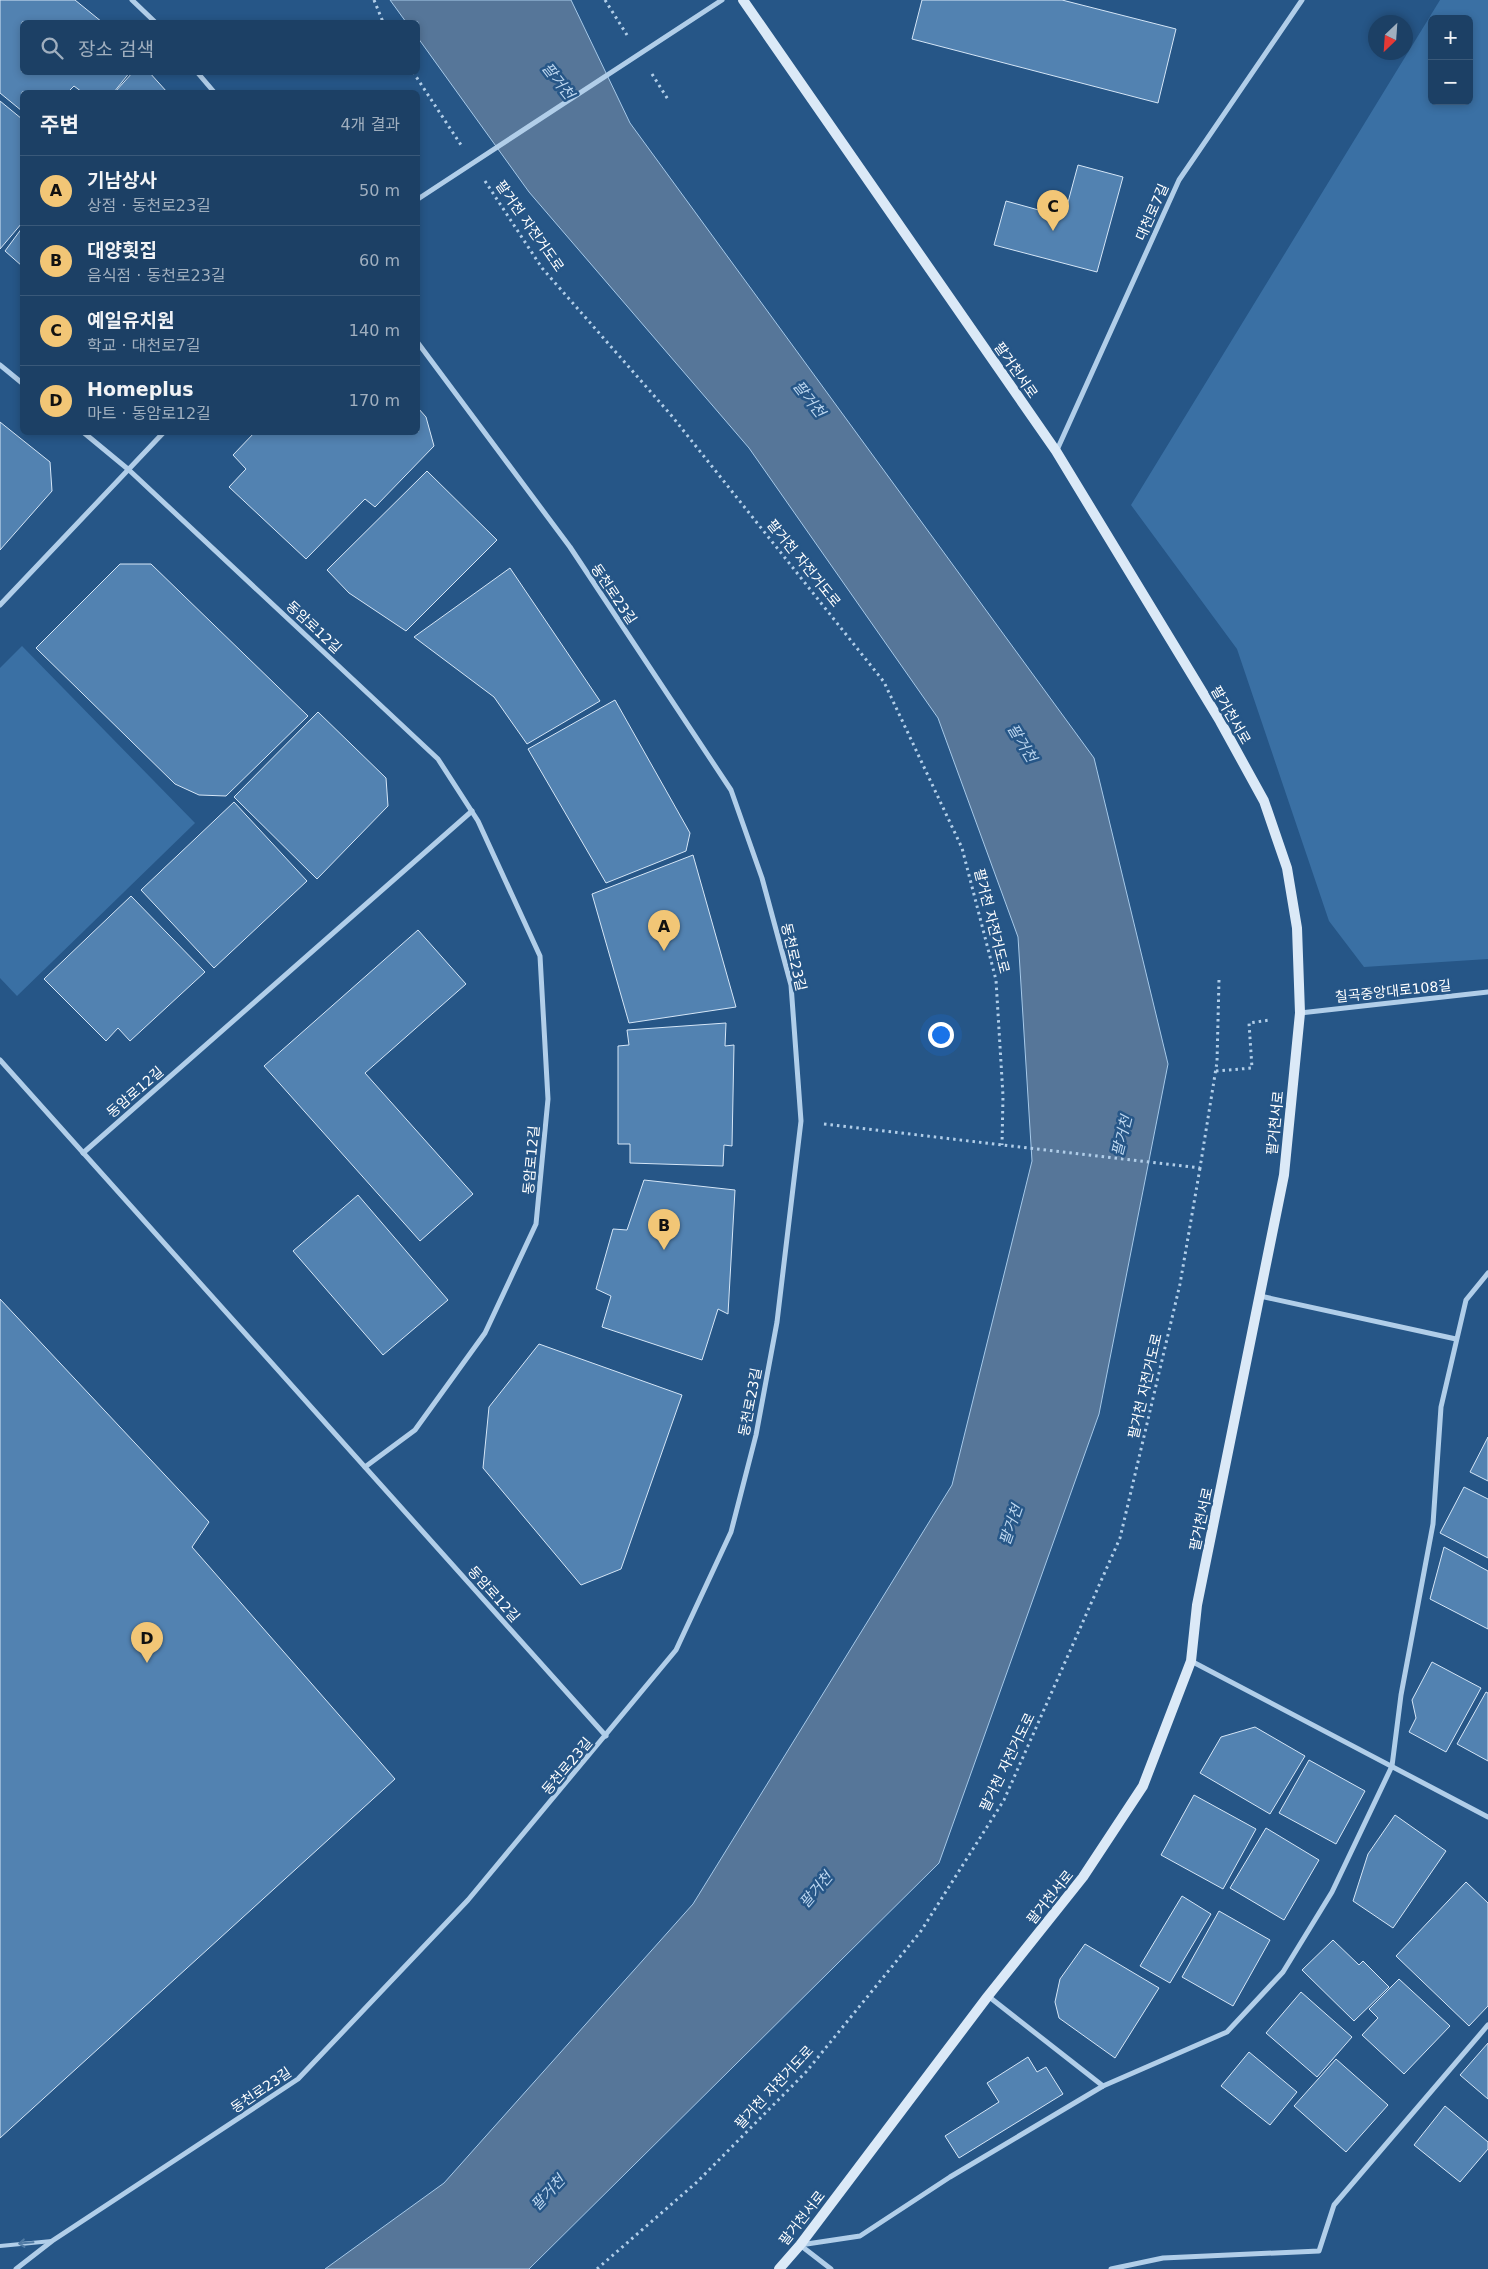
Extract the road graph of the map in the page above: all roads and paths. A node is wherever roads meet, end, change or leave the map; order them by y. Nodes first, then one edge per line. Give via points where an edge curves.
1 (132, 0) edge
2 (374, 0) edge
3 (722, 0) edge
4 (743, 0) edge
5 (1302, 0) edge
6 (153, 20) edge
7 (382, 20) edge
8 (200, 75) edge
9 (415, 75) edge
10 (212, 90) edge
11 (461, 146) dead end
12 (483, 178) dead end
13 (420, 198) edge
14 (420, 346) edge
15 (0, 365) edge
16 (20, 381) edge
17 (87, 435) edge
18 (161, 435) edge
19 (1056, 451) junction
20 (129, 470) junction
21 (0, 605) edge
22 (472, 811) junction
23 (1220, 979) dead end
24 (1488, 992) edge
25 (1300, 1013) junction
26 (1270, 1020) dead end
27 (0, 1060) edge
28 (1216, 1071) junction
29 (801, 1121) junction
30 (1002, 1145) junction
31 (83, 1153) junction
32 (1200, 1168) junction
33 (1488, 1273) edge
34 (1260, 1296) junction
35 (1456, 1339) junction
36 (365, 1467) junction
37 (1191, 1661) junction
38 (606, 1736) junction
39 (1392, 1766) junction
40 (1488, 1817) edge
41 (988, 1996) junction
42 (1488, 2026) edge
43 (1103, 2086) junction
44 (52, 2241) junction
45 (800, 2245) junction
46 (0, 2246) edge
47 (16, 2269) edge
48 (597, 2269) edge
49 (779, 2269) edge
50 (830, 2269) edge
51 (1112, 2269) edge

1 - 6 street
2 - 7 path
3 - 13 street
4 - 19 main road, 팔거천서로
5 - 19 street, 대천로7길 via 1179,180
8 - 10 street
9 - 11 path
12 - 30 path, 팔거천 자전거도로 via 542,268 671,415 884,682 962,848 996,980 1003,1096
14 - 29 street, 동천로23길 via 570,547 731,790 762,878 791,985
15 - 16 street
17 - 20 street, 동암로12길
18 - 20 street
19 - 25 main road, 팔거천서로 via 1220,721 1264,801 1288,877 1297,928
20 - 21 street
20 - 22 street, 동암로12길 via 438,759
22 - 31 street, 동암로12길
22 - 36 street, 동암로12길 via 540,956 548,1099 536,1224 486,1333 415,1430
23 - 28 path, 팔거천 자전거도로
24 - 25 street, 칠곡중앙대로108길
25 - 34 main road, 팔거천서로 via 1284,1175
26 - 28 path via 1250,1023 1252,1068
27 - 31 street, 동암로12길
28 - 32 path, 팔거천 자전거도로
29 - 30 path
29 - 38 street, 동천로23길 via 777,1322 756,1435 731,1532 676,1650
30 - 32 path
31 - 36 street, 동암로12길
32 - 48 path, 팔거천 자전거도로 via 1180,1284 1120,1538 1004,1800 922,1931 806,2072 697,2182
33 - 35 street via 1466,1300
34 - 35 street
34 - 37 main road, 팔거천서로 via 1197,1605
35 - 39 street via 1441,1407 1433,1524 1401,1695
36 - 38 street, 동암로12길
37 - 39 street
37 - 41 main road, 팔거천서로 via 1143,1786 1083,1877
38 - 44 street, 동천로23길 via 468,1900 298,2079
39 - 40 street
39 - 43 street via 1332,1892 1283,1972 1227,2032
41 - 43 street
41 - 45 main road, 팔거천서로
42 - 51 street via 1334,2205 1319,2251 1162,2258
43 - 45 street via 950,2177 860,2236
44 -> 46 lane
44 - 47 street, 동천로23길
45 - 49 main road, 팔거천서로
45 - 50 street

